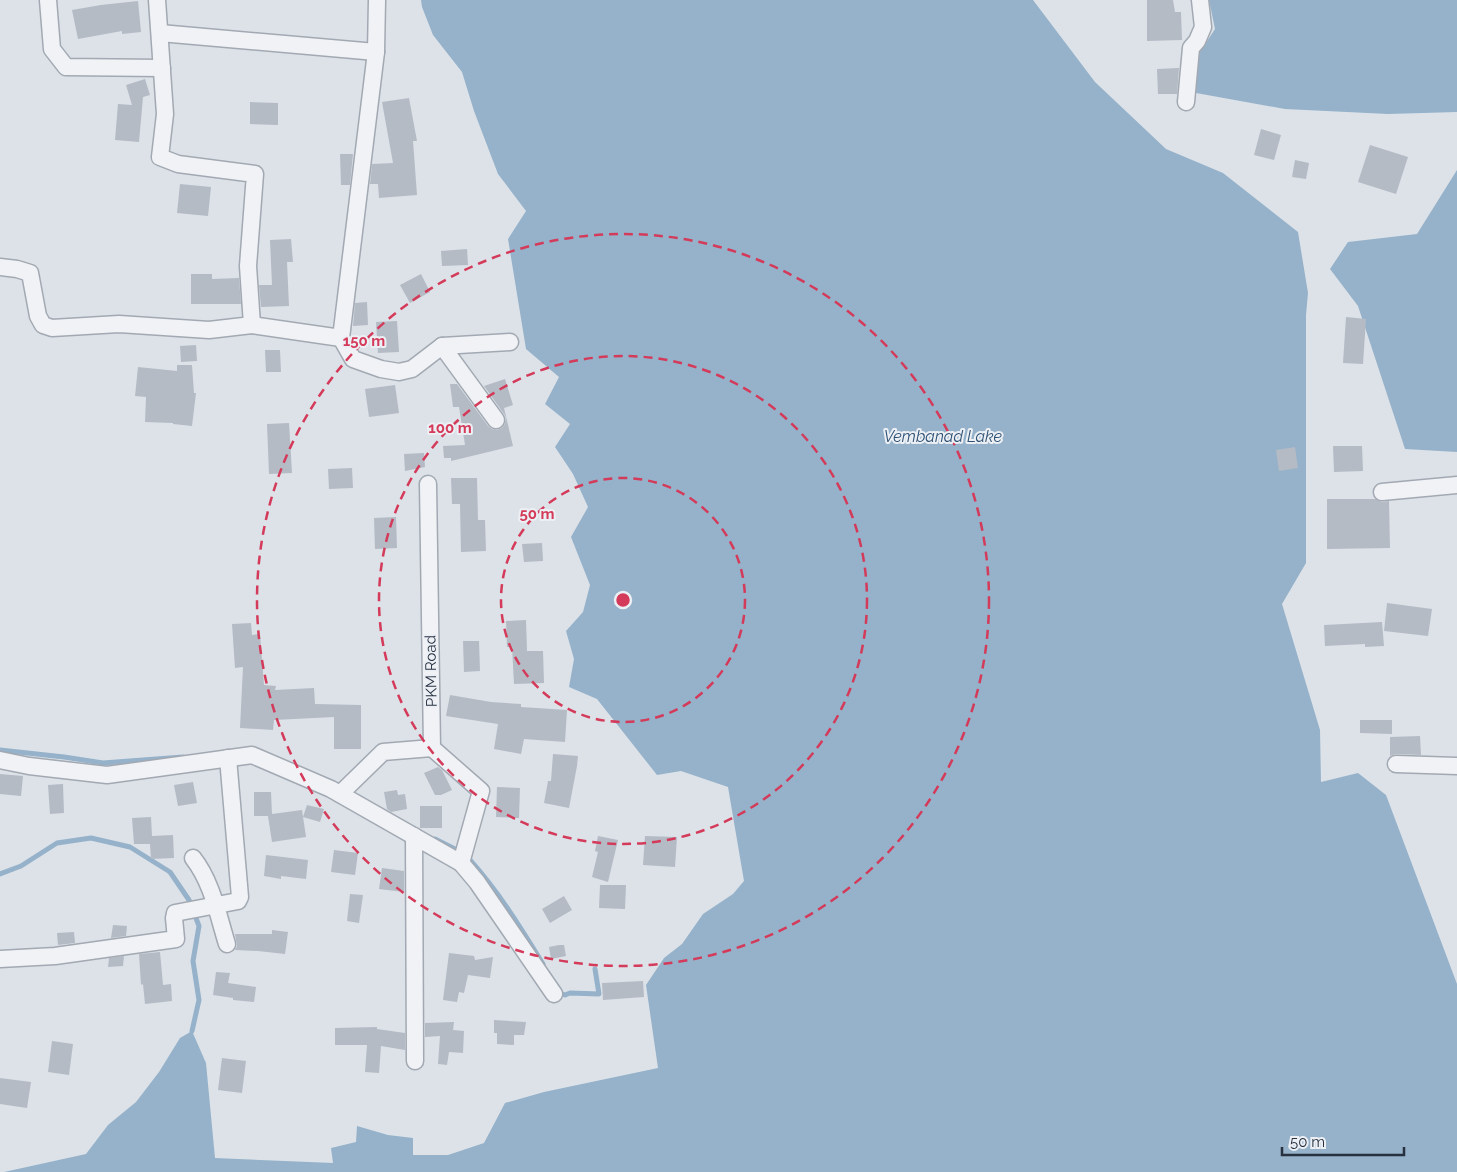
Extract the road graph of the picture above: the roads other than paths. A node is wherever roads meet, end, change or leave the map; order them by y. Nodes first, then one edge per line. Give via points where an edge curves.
1 (48, 0) edge
2 (157, 0) edge
3 (377, 0) edge
4 (1200, 0) edge
5 (160, 33) junction
6 (376, 52) junction
7 (162, 68) junction
8 (1186, 102) dead end
9 (0, 268) edge
10 (252, 326) junction
11 (341, 338) junction
12 (510, 342) dead end
13 (442, 346) junction
14 (496, 420) dead end
15 (428, 484) dead end
16 (1457, 484) edge
17 (1382, 492) dead end
18 (432, 748) junction
19 (228, 758) junction
20 (0, 760) edge
21 (1396, 764) dead end
22 (1457, 766) edge
23 (340, 794) junction
24 (414, 836) junction
25 (193, 858) dead end
26 (461, 863) junction
27 (216, 906) junction
28 (227, 944) dead end
29 (0, 959) edge
30 (554, 994) dead end
31 (415, 1061) dead end

1 - 7 street via 52,50 66,68
2 - 5 street
3 - 6 street
4 - 8 street via 1203,27 1191,48
5 - 6 street
5 - 7 street
6 - 11 street
7 - 10 street via 165,114 160,157 178,164 255,174 248,266
9 - 10 street via 30,273 38,316 43,325 52,328 119,324 209,330
10 - 11 street
11 - 13 street via 353,359 399,372 412,369
12 - 13 street
13 - 14 street
15 - 18 street, PKM Road
16 - 17 street
18 - 23 street via 383,752
18 - 26 street via 481,791
19 - 20 street via 107,775
19 - 23 street via 260,756
19 - 27 street via 240,897 238,902
21 - 22 street
23 - 24 street
24 - 26 street
24 - 31 street
25 - 27 street via 206,879
26 - 30 street
27 - 28 street
27 - 29 street via 174,913 176,938 56,956

